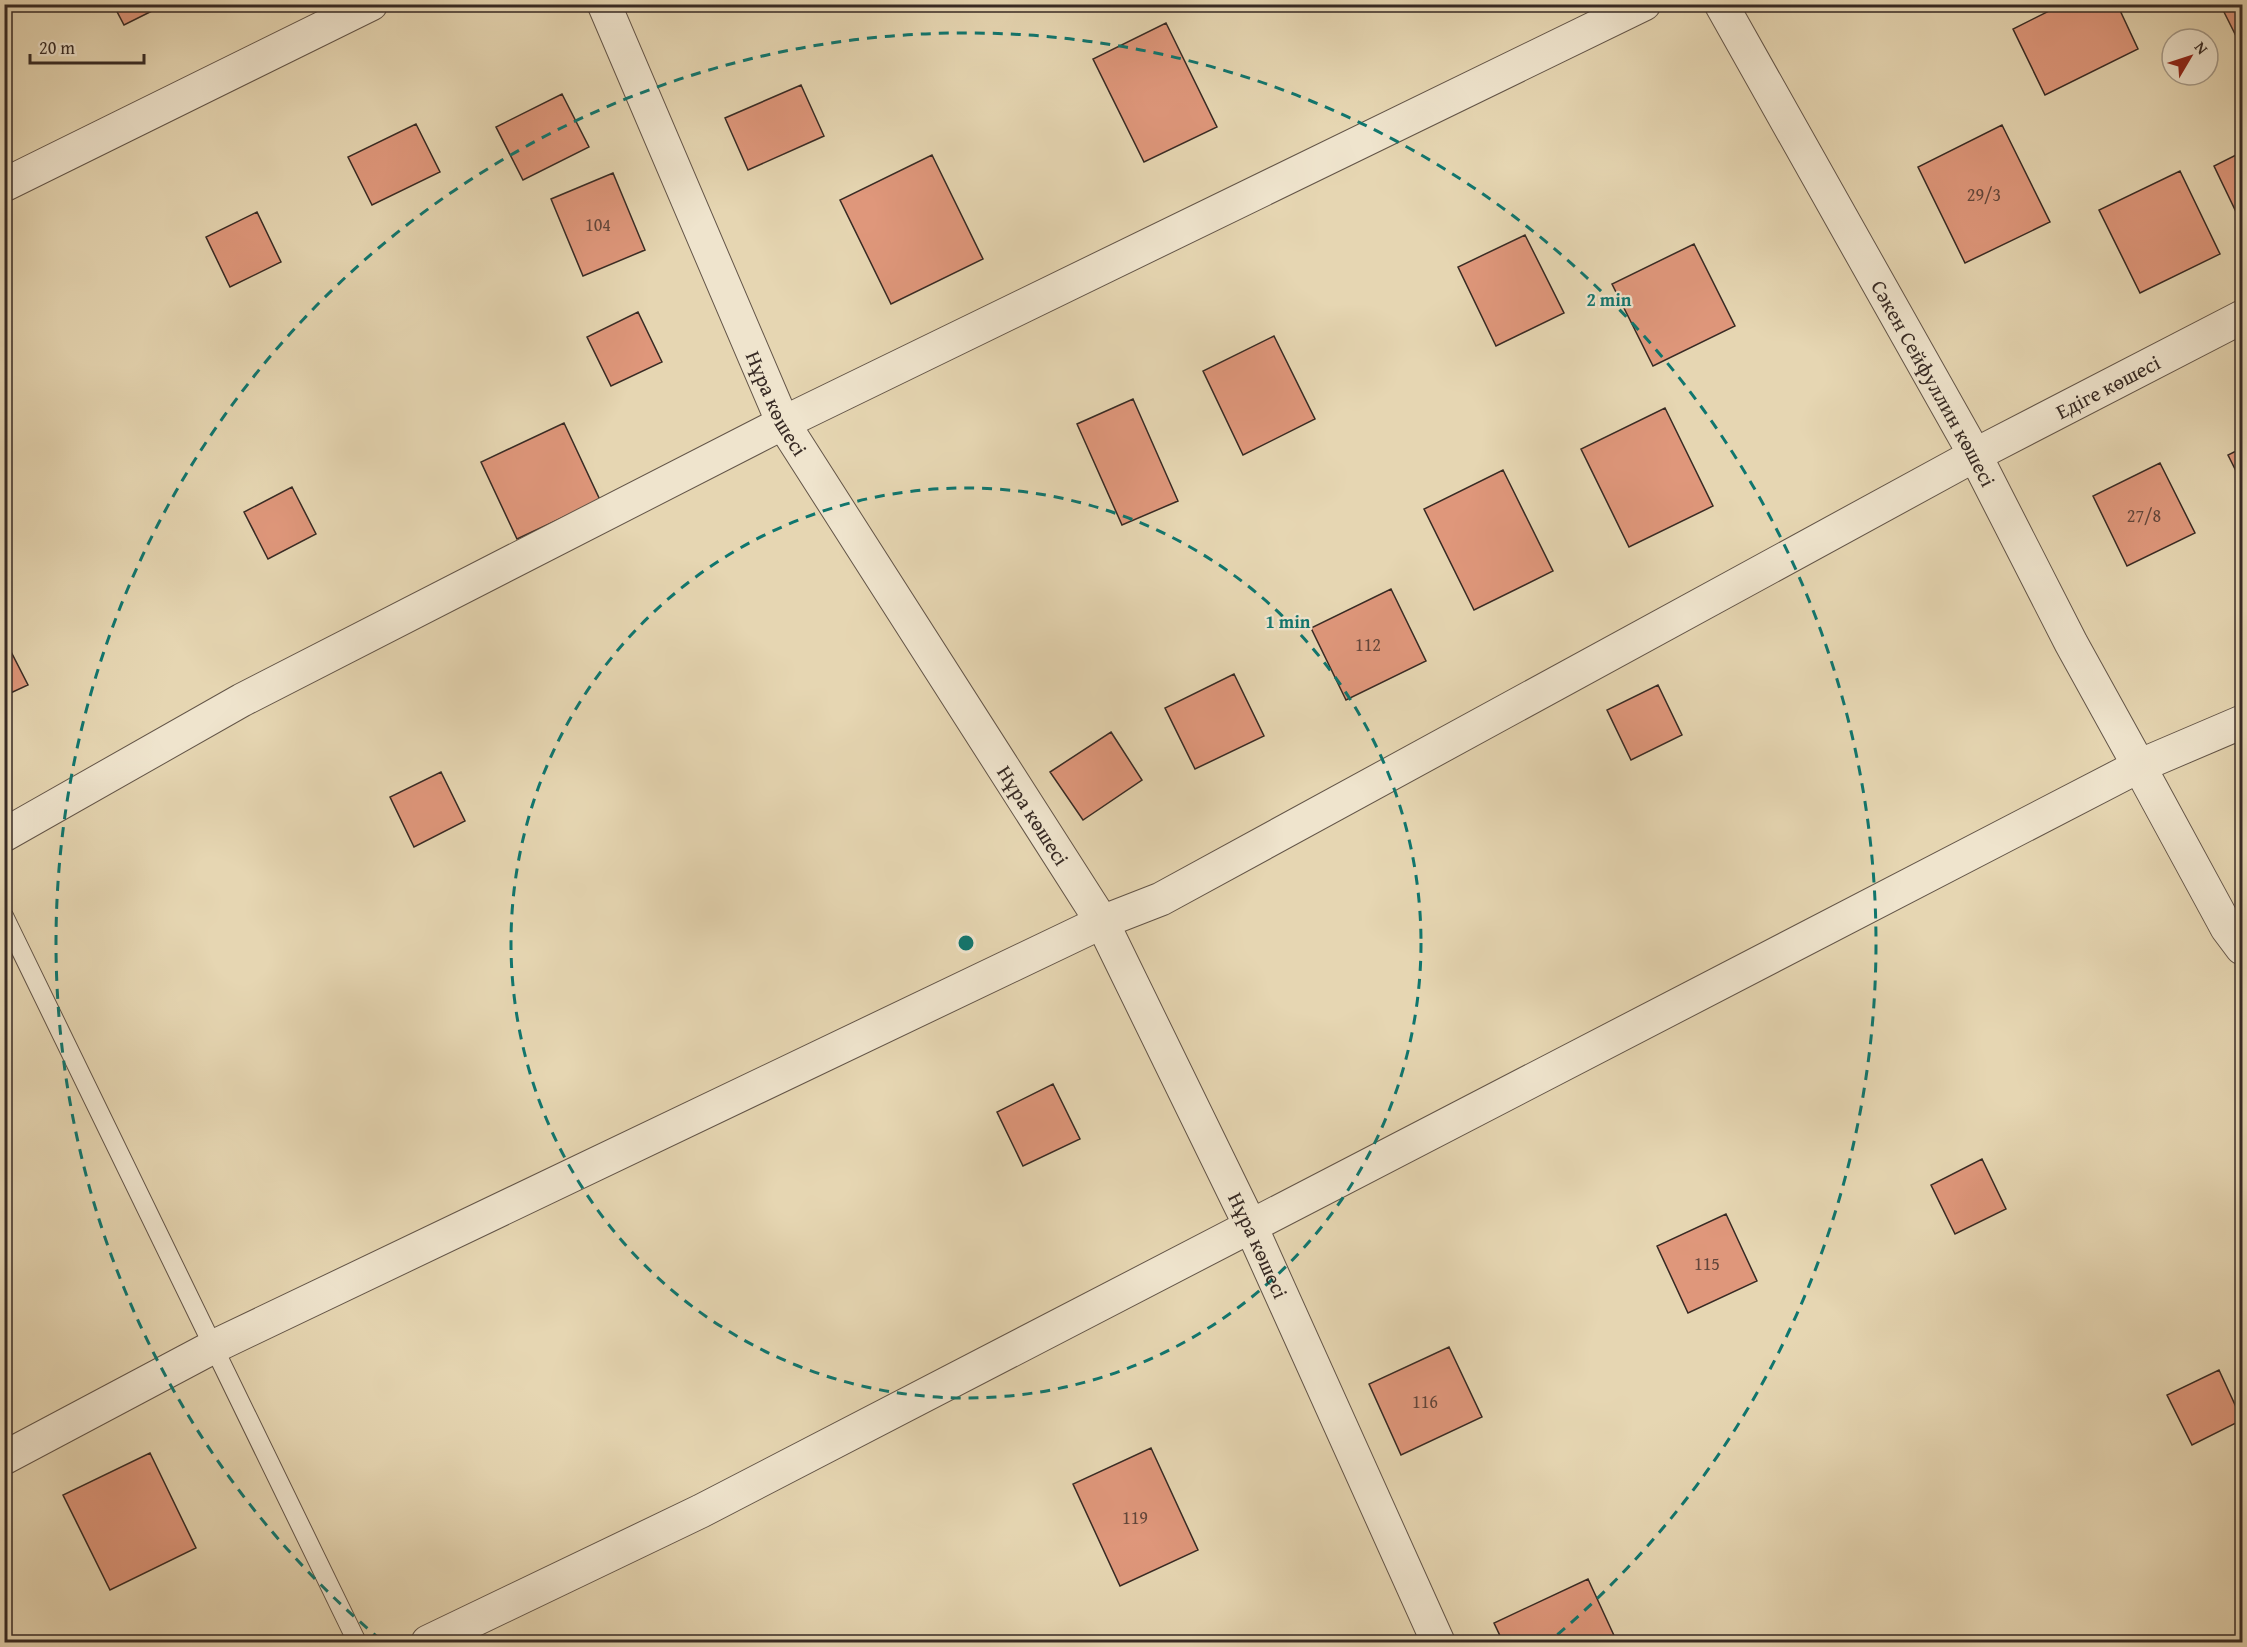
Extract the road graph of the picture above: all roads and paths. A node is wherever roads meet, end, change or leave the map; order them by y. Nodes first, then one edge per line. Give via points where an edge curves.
1 (371, 4) edge
2 (604, 4) edge
3 (1644, 4) edge
4 (1721, 4) edge
5 (4, 185) edge
6 (2242, 317) edge
7 (783, 423) junction
8 (1975, 455) junction
9 (2242, 722) edge
10 (2139, 766) junction
11 (4, 836) edge
12 (4, 916) edge
13 (1102, 922) junction
14 (2242, 948) edge
15 (1251, 1227) junction
16 (213, 1347) junction
17 (4, 1458) edge
18 (357, 1642) edge
19 (428, 1642) edge
20 (1438, 1642) edge

1 - 5 street
2 - 7 street, Нұра көшесі
3 - 7 street
4 - 8 street, Сәкен Сейфуллин көшесі
6 - 8 street, Едіге көшесі
7 - 11 street via 242,700
7 - 13 street, Нұра көшесі
8 - 10 street, Сәкен Сейфуллин көшесі
8 - 13 street, Едіге көшесі via 1161,899
9 - 10 street
10 - 14 street, Сәкен Сейфуллин көшесі via 2227,928
10 - 15 street
12 - 16 lane
13 - 15 street, Нұра көшесі
13 - 16 street, Едіге көшесі
15 - 19 street via 701,1511
15 - 20 street, Нұра көшесі
16 - 17 street, Едіге көшесі
16 - 18 lane

